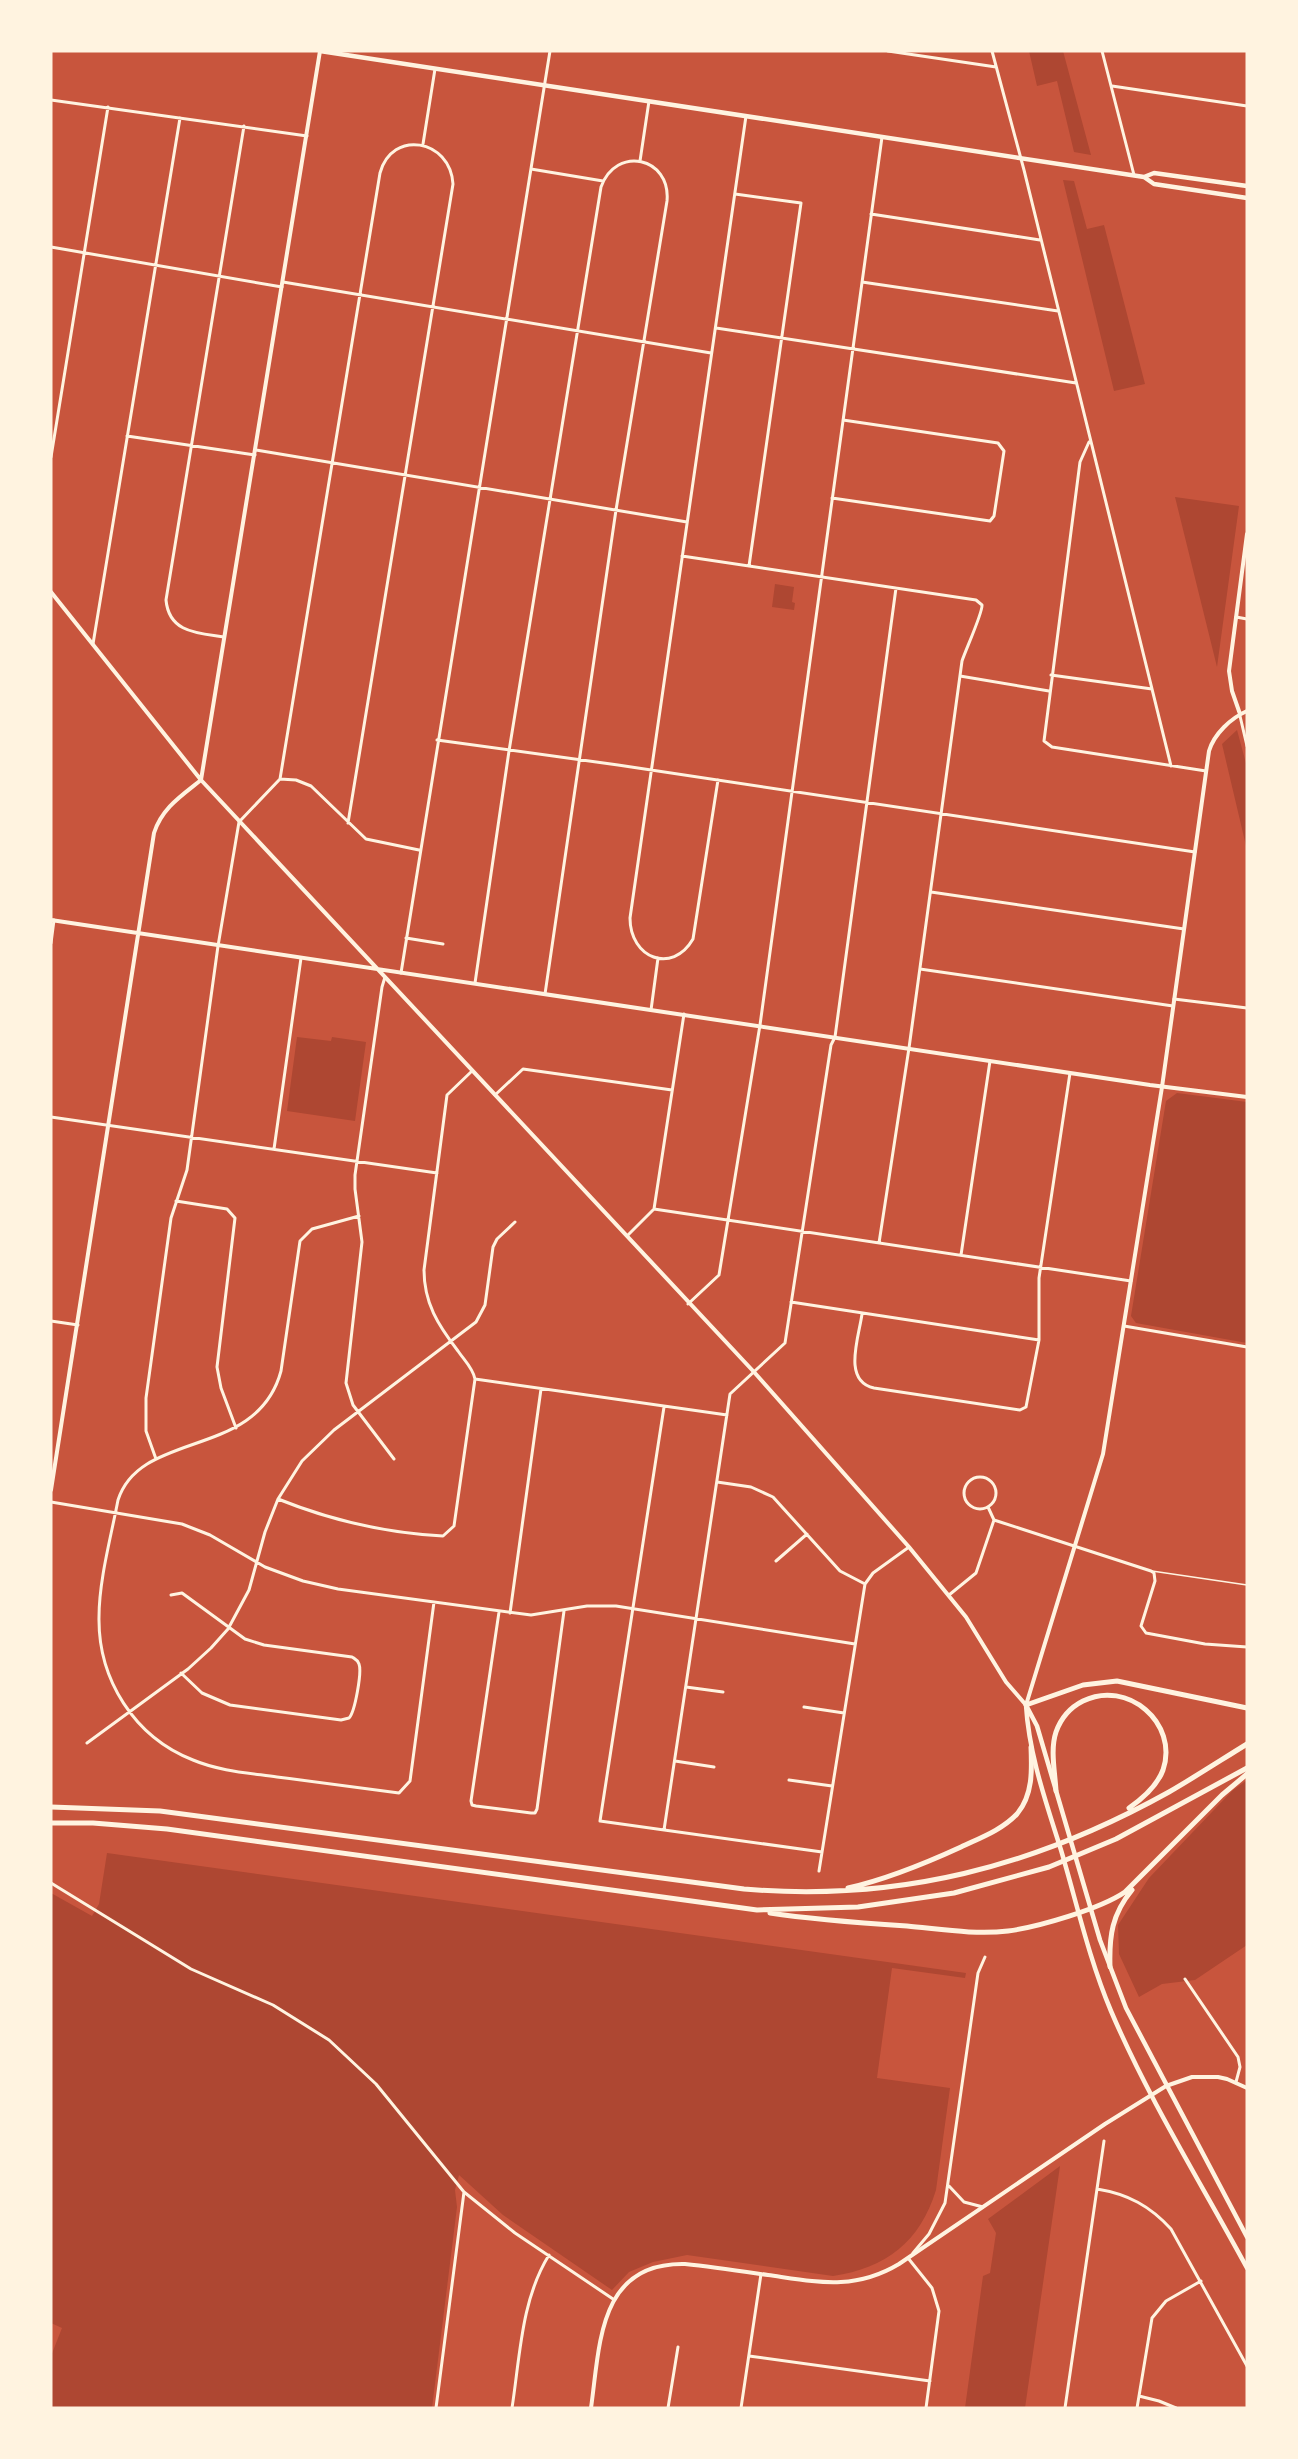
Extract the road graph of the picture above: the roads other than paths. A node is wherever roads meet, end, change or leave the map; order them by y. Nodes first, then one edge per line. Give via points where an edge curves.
1 (320, 51) edge
2 (550, 51) edge
3 (888, 51) edge
4 (992, 51) edge
5 (1102, 51) edge
6 (996, 67) junction
7 (435, 69) junction
8 (544, 85) junction
9 (1112, 86) junction
10 (51, 100) edge
11 (649, 101) junction
12 (1247, 106) edge
13 (108, 107) junction
14 (746, 116) junction
15 (180, 117) junction
16 (244, 126) junction
17 (307, 136) junction
18 (882, 136) junction
19 (423, 144) junction
20 (1020, 158) junction
21 (640, 161) junction
22 (531, 170) junction
23 (1134, 175) junction
24 (1144, 177) junction
25 (603, 181) junction
26 (1247, 186) edge
27 (735, 194) junction
28 (1247, 198) edge
29 (871, 214) junction
30 (1040, 240) junction
31 (51, 247) edge
32 (84, 253) junction
33 (155, 265) junction
34 (219, 276) junction
35 (862, 282) junction
36 (283, 284) junction
37 (360, 295) junction
38 (433, 307) junction
39 (1058, 311) junction
40 (506, 319) junction
41 (715, 328) junction
42 (578, 330) junction
43 (782, 338) junction
44 (644, 342) junction
45 (853, 349) junction
46 (711, 353) junction
47 (1076, 383) junction
48 (843, 420) junction
49 (127, 436) junction
50 (1090, 441) junction
51 (191, 446) junction
52 (255, 453) junction
53 (51, 457) edge
54 (332, 463) junction
55 (405, 475) junction
56 (478, 487) junction
57 (832, 498) junction
58 (550, 499) junction
59 (616, 510) junction
60 (687, 522) junction
61 (1247, 534) edge
62 (1246, 545) edge
63 (682, 556) junction
64 (749, 566) junction
65 (822, 577) junction
66 (896, 588) junction
67 (51, 592) edge
68 (1236, 617) junction
69 (1247, 619) edge
70 (225, 637) junction
71 (93, 644) junction
72 (1051, 675) junction
73 (960, 676) junction
74 (1152, 689) junction
75 (1049, 690) junction
76 (1247, 711) edge
77 (1240, 714) junction
78 (437, 740) junction
79 (1247, 746) edge
80 (509, 752) junction
81 (579, 761) junction
82 (1171, 766) junction
83 (651, 770) junction
84 (1206, 771) junction
85 (280, 779) junction
86 (201, 780) junction
87 (718, 780) junction
88 (792, 791) junction
89 (867, 802) junction
90 (941, 814) junction
91 (239, 822) junction
92 (348, 822) junction
93 (419, 850) junction
94 (1195, 852) junction
95 (930, 892) junction
96 (53, 920) edge
97 (1184, 929) junction
98 (139, 934) junction
99 (406, 938) junction
100 (51, 943) edge
101 (443, 944) dead end
102 (218, 946) junction
103 (301, 958) junction
104 (658, 958) junction
105 (378, 969) junction
106 (920, 969) junction
107 (401, 973) junction
108 (385, 977) junction
109 (475, 983) junction
110 (545, 994) junction
111 (1174, 999) junction
112 (1173, 1006) junction
113 (1247, 1008) edge
114 (651, 1010) junction
115 (684, 1014) junction
116 (760, 1026) junction
117 (835, 1037) junction
118 (909, 1048) junction
119 (990, 1061) junction
120 (472, 1071) junction
121 (1070, 1073) junction
122 (1162, 1087) junction
123 (672, 1090) junction
124 (495, 1095) junction
125 (1247, 1097) edge
126 (51, 1117) edge
127 (108, 1126) junction
128 (191, 1137) junction
129 (274, 1150) junction
130 (357, 1162) junction
131 (437, 1173) junction
132 (176, 1201) junction
133 (654, 1209) junction
134 (359, 1216) junction
135 (728, 1220) junction
136 (515, 1222) dead end
137 (802, 1232) junction
138 (627, 1236) junction
139 (879, 1243) junction
140 (960, 1255) junction
141 (1041, 1268) junction
142 (1131, 1281) junction
143 (791, 1302) junction
144 (688, 1304) junction
145 (862, 1314) junction
146 (51, 1321) edge
147 (78, 1325) junction
148 (1124, 1326) junction
149 (1039, 1340) junction
150 (451, 1341) junction
151 (1247, 1347) edge
152 (754, 1372) junction
153 (475, 1379) junction
154 (541, 1389) junction
155 (664, 1407) junction
156 (358, 1411) junction
157 (727, 1416) junction
158 (236, 1428) junction
159 (156, 1459) junction
160 (394, 1459) dead end
161 (717, 1482) junction
162 (51, 1490) edge
163 (278, 1499) junction
164 (51, 1502) edge
165 (988, 1507) junction
166 (116, 1512) junction
167 (994, 1520) junction
168 (807, 1534) junction
169 (1075, 1546) junction
170 (909, 1547) junction
171 (776, 1561) dead end
172 (257, 1563) junction
173 (1151, 1571) junction
174 (865, 1584) junction
175 (1247, 1584) edge
176 (171, 1595) dead end
177 (949, 1595) junction
178 (434, 1602) junction
179 (633, 1609) junction
180 (564, 1610) junction
181 (498, 1612) junction
182 (510, 1613) junction
183 (697, 1618) junction
184 (228, 1629) junction
185 (855, 1644) junction
186 (1247, 1647) edge
187 (182, 1673) junction
188 (686, 1687) junction
189 (723, 1692) dead end
190 (1026, 1705) junction
191 (804, 1707) dead end
192 (1247, 1708) edge
193 (129, 1712) junction
194 (844, 1713) junction
195 (87, 1743) dead end
196 (1247, 1744) edge
197 (1031, 1747) junction
198 (675, 1761) junction
199 (714, 1767) dead end
200 (1247, 1768) edge
201 (1247, 1774) edge
202 (789, 1780) dead end
203 (832, 1786) junction
204 (1056, 1791) junction
205 (51, 1807) edge
206 (1116, 1818) junction
207 (51, 1823) edge
208 (664, 1830) junction
209 (822, 1852) junction
210 (819, 1871) dead end
211 (1139, 1881) junction
212 (51, 1883) edge
213 (832, 1892) junction
214 (1090, 1907) junction
215 (757, 1911) junction
216 (1078, 1912) junction
217 (986, 1957) dead end
218 (1110, 1967) junction
219 (1185, 1978) dead end
220 (1236, 2082) junction
221 (1166, 2086) junction
222 (1247, 2088) edge
223 (1152, 2093) junction
224 (1104, 2141) dead end
225 (949, 2185) junction
226 (1097, 2189) junction
227 (464, 2192) junction
228 (985, 2207) junction
229 (1247, 2238) edge
230 (549, 2255) junction
231 (908, 2257) junction
232 (1247, 2268) edge
233 (761, 2274) junction
234 (1201, 2281) junction
235 (614, 2299) junction
236 (678, 2347) dead end
237 (749, 2356) junction
238 (1247, 2367) edge
239 (930, 2381) junction
240 (1139, 2396) junction
241 (436, 2408) edge
242 (512, 2408) edge
243 (591, 2408) edge
244 (668, 2408) edge
245 (741, 2408) edge
246 (926, 2408) edge
247 (1065, 2408) edge
248 (1137, 2408) edge
249 (1176, 2408) edge

1 - 7 main road
1 - 17 street
2 - 8 street
3 - 6 street
4 - 6 street
5 - 9 street
6 - 20 street
7 - 8 main road
7 - 19 street
8 - 11 main road
8 - 22 street
9 - 12 street
9 - 23 street
10 - 13 street
11 - 14 main road
11 - 21 street
13 - 15 street
13 - 32 street
14 - 18 main road
14 - 27 street
15 - 16 street
15 - 33 street
16 - 17 street
16 - 34 street
17 - 36 street
18 - 20 main road
18 - 29 street
19 - 37 street via 401,148 381,166
19 - 38 street via 444,158 453,176
20 - 23 main road
20 - 30 street
21 - 25 street via 621,163
21 - 44 street via 655,168 667,194
22 - 25 street
22 - 40 street
23 - 24 main road
24 - 26 main road via 1154,173
24 - 28 main road via 1154,184
25 - 42 street
27 - 41 street
27 - 43 street via 801,202
29 - 30 street
29 - 35 street
30 - 39 street
31 - 32 street
32 - 33 street
32 - 53 street
33 - 34 street
33 - 49 street
34 - 36 street
34 - 51 street
35 - 39 street
35 - 45 street
36 - 37 street
36 - 52 street
37 - 38 street
37 - 54 street
38 - 40 street
38 - 55 street
39 - 47 street
40 - 42 street
40 - 56 street
41 - 43 street
41 - 46 street
42 - 44 street
42 - 58 street
43 - 45 street
43 - 64 street
44 - 46 street
44 - 59 street
45 - 47 street
45 - 48 street
46 - 60 street
47 - 50 street
48 - 57 street
48 - 57 street via 998,443 1004,451 994,516 987,521
49 - 51 street
49 - 71 street
50 - 72 street via 1080,462
50 - 74 street
51 - 52 street
51 - 70 street via 167,607 171,618 185,630
52 - 54 street
52 - 70 street
54 - 55 street
54 - 85 street
55 - 56 street
55 - 92 street
56 - 58 street
56 - 78 street
57 - 65 street
58 - 59 street
58 - 80 street
59 - 60 street
59 - 81 street
60 - 63 street
61 - 62 street
62 - 68 street
63 - 64 street
63 - 83 street
64 - 65 street
65 - 66 street
65 - 88 street
66 - 73 street via 976,600 982,605
66 - 89 street
67 - 71 street
68 - 69 street
68 - 77 street via 1229,678
70 - 86 street
71 - 86 street
72 - 74 street
72 - 75 street
73 - 75 street
73 - 90 street
74 - 82 street
75 - 82 street via 1043,737 1048,746
76 - 77 street
77 - 79 street
77 - 84 street via 1213,739
78 - 80 street
78 - 93 street
80 - 81 street
80 - 109 street
81 - 83 street
81 - 110 street
82 - 84 street
83 - 87 street
83 - 104 street via 630,926 639,949
84 - 94 street
85 - 91 street
85 - 92 street via 311,786
86 - 91 street
86 - 98 street via 166,808 157,824
87 - 88 street
87 - 104 street via 693,939 680,953
88 - 89 street
88 - 116 street
89 - 90 street
89 - 117 street
90 - 94 street
90 - 95 street
91 - 102 street
91 - 105 street
92 - 93 street via 372,842
93 - 99 street
94 - 97 street
95 - 97 street
95 - 106 street
96 - 98 street
96 - 100 street
97 - 111 street
98 - 102 street
98 - 127 street
99 - 101 street
99 - 107 street
102 - 103 street
102 - 128 street
103 - 105 street
103 - 129 street
104 - 114 street
105 - 107 street
105 - 108 street
106 - 112 street
106 - 118 street
107 - 109 street
108 - 120 street
108 - 130 street
109 - 110 street
110 - 114 street
111 - 112 street
111 - 113 street
112 - 122 street
114 - 115 street
115 - 116 street
115 - 123 street
116 - 117 street
116 - 135 street
117 - 118 street
117 - 137 street
118 - 119 street
118 - 139 street
119 - 121 street
119 - 140 street
120 - 124 street
120 - 131 street via 447,1095
121 - 122 street
121 - 141 street
122 - 125 street
122 - 142 street
123 - 124 street via 523,1069
123 - 133 street
124 - 138 street
126 - 127 street
127 - 128 street
127 - 147 street
128 - 129 street
128 - 132 street via 187,1170
129 - 130 street
130 - 131 street
130 - 134 street
131 - 150 street via 424,1280 430,1308
132 - 158 street via 227,1209 235,1218 217,1367
132 - 159 street via 145,1406 146,1431
133 - 135 street
133 - 138 street
134 - 156 street via 362,1242 346,1375 350,1397
134 - 158 street via 312,1229 300,1240 278,1381 264,1406
135 - 137 street
135 - 144 street via 719,1275
136 - 150 street via 494,1247 480,1317
137 - 139 street
137 - 143 street
138 - 144 street
139 - 140 street
140 - 141 street
141 - 142 street
141 - 149 street
142 - 148 street
143 - 145 street
143 - 152 street via 785,1343
144 - 152 street
145 - 149 street
145 - 149 street via 855,1371 864,1384 874,1388 1024,1409 1029,1401
146 - 147 street
147 - 162 street
148 - 151 street
148 - 169 street via 1103,1454
150 - 153 street
150 - 156 street
152 - 157 street via 730,1394
152 - 170 street
153 - 154 street
153 - 163 street via 455,1524 447,1534 344,1522
154 - 155 street
154 - 182 street
155 - 157 street
155 - 179 street
156 - 160 street
156 - 163 street via 302,1461
157 - 161 street
158 - 159 street
159 - 166 street via 129,1477
161 - 168 street via 766,1493
161 - 183 street
163 - 172 street
164 - 166 street
165 - 165 street via 995,1498 995,1486 986,1478 974,1478 966,1486 965,1498 973,1507
165 - 167 street
166 - 172 street via 196,1529
166 - 193 street via 99,1604 99,1629 107,1670
167 - 169 street
167 - 177 street via 976,1573
168 - 171 street
168 - 174 street via 840,1571
169 - 173 street
169 - 190 street
170 - 174 street via 873,1573
170 - 177 street
172 - 178 street via 320,1586
172 - 184 street via 249,1590
173 - 175 lane
173 - 186 street via 1155,1579 1141,1623 1145,1632
174 - 185 street
176 - 184 street via 182,1593
177 - 190 street via 1006,1682
178 - 181 street
178 - 193 street via 410,1781 399,1793 209,1766 171,1749 146,1731
179 - 180 street via 601,1605
179 - 183 street
179 - 208 street via 600,1821
180 - 181 street via 537,1809 531,1814 476,1806 471,1801
180 - 182 street via 531,1615
181 - 182 street
183 - 185 street
183 - 188 street
184 - 187 street
184 - 187 street via 254,1643 355,1659 360,1669 352,1715 341,1720 230,1705 202,1693
185 - 194 street
187 - 193 street
188 - 189 street
188 - 198 street
190 - 192 highway via 1083,1685 1117,1681
190 - 197 main road
190 - 204 main road via 1037,1726
191 - 194 street
193 - 195 street
194 - 203 street
196 - 206 highway
197 - 213 highway via 1032,1778 1026,1796 1018,1813 1004,1824 898,1874
197 - 216 main road
198 - 199 street
198 - 208 street
200 - 215 highway via 1090,1851 1049,1867 954,1893 858,1907
201 - 211 highway
202 - 203 street
203 - 209 street
204 - 206 highway via 1055,1737 1065,1715 1098,1696 1128,1698 1158,1723 1164,1764 1153,1786
204 - 214 main road
205 - 213 highway via 160,1811 744,1889
206 - 213 highway via 1005,1864 896,1888
207 - 215 highway via 167,1829
208 - 209 street
209 - 210 street
211 - 214 highway via 1117,1898
211 - 218 highway via 1115,1916 1110,1931
212 - 227 street via 191,1969 273,2005 329,2040 376,2084
214 - 216 highway
214 - 218 main road
215 - 216 highway via 800,1918 973,1931 1010,1930
216 - 223 main road via 1111,2010
217 - 225 street via 978,1973
218 - 221 main road
219 - 220 street via 1238,2057
220 - 221 street via 1205,2076
220 - 222 street
221 - 223 street
221 - 229 main road
223 - 228 street
223 - 232 main road
224 - 226 street
225 - 228 street via 963,2202
225 - 231 street via 936,2224
226 - 234 street via 1126,2196 1153,2211 1178,2240
226 - 247 street
227 - 230 street
227 - 241 street
228 - 231 street
230 - 235 street
230 - 242 street via 529,2303
231 - 233 street via 879,2275 844,2283
231 - 239 street via 932,2288 939,2311
233 - 235 street via 664,2264 637,2275
233 - 237 street
234 - 238 street
234 - 240 street via 1166,2301 1155,2313
235 - 243 street via 603,2324
236 - 244 street
237 - 239 street
237 - 245 street
239 - 246 street
240 - 248 street
240 - 249 street

